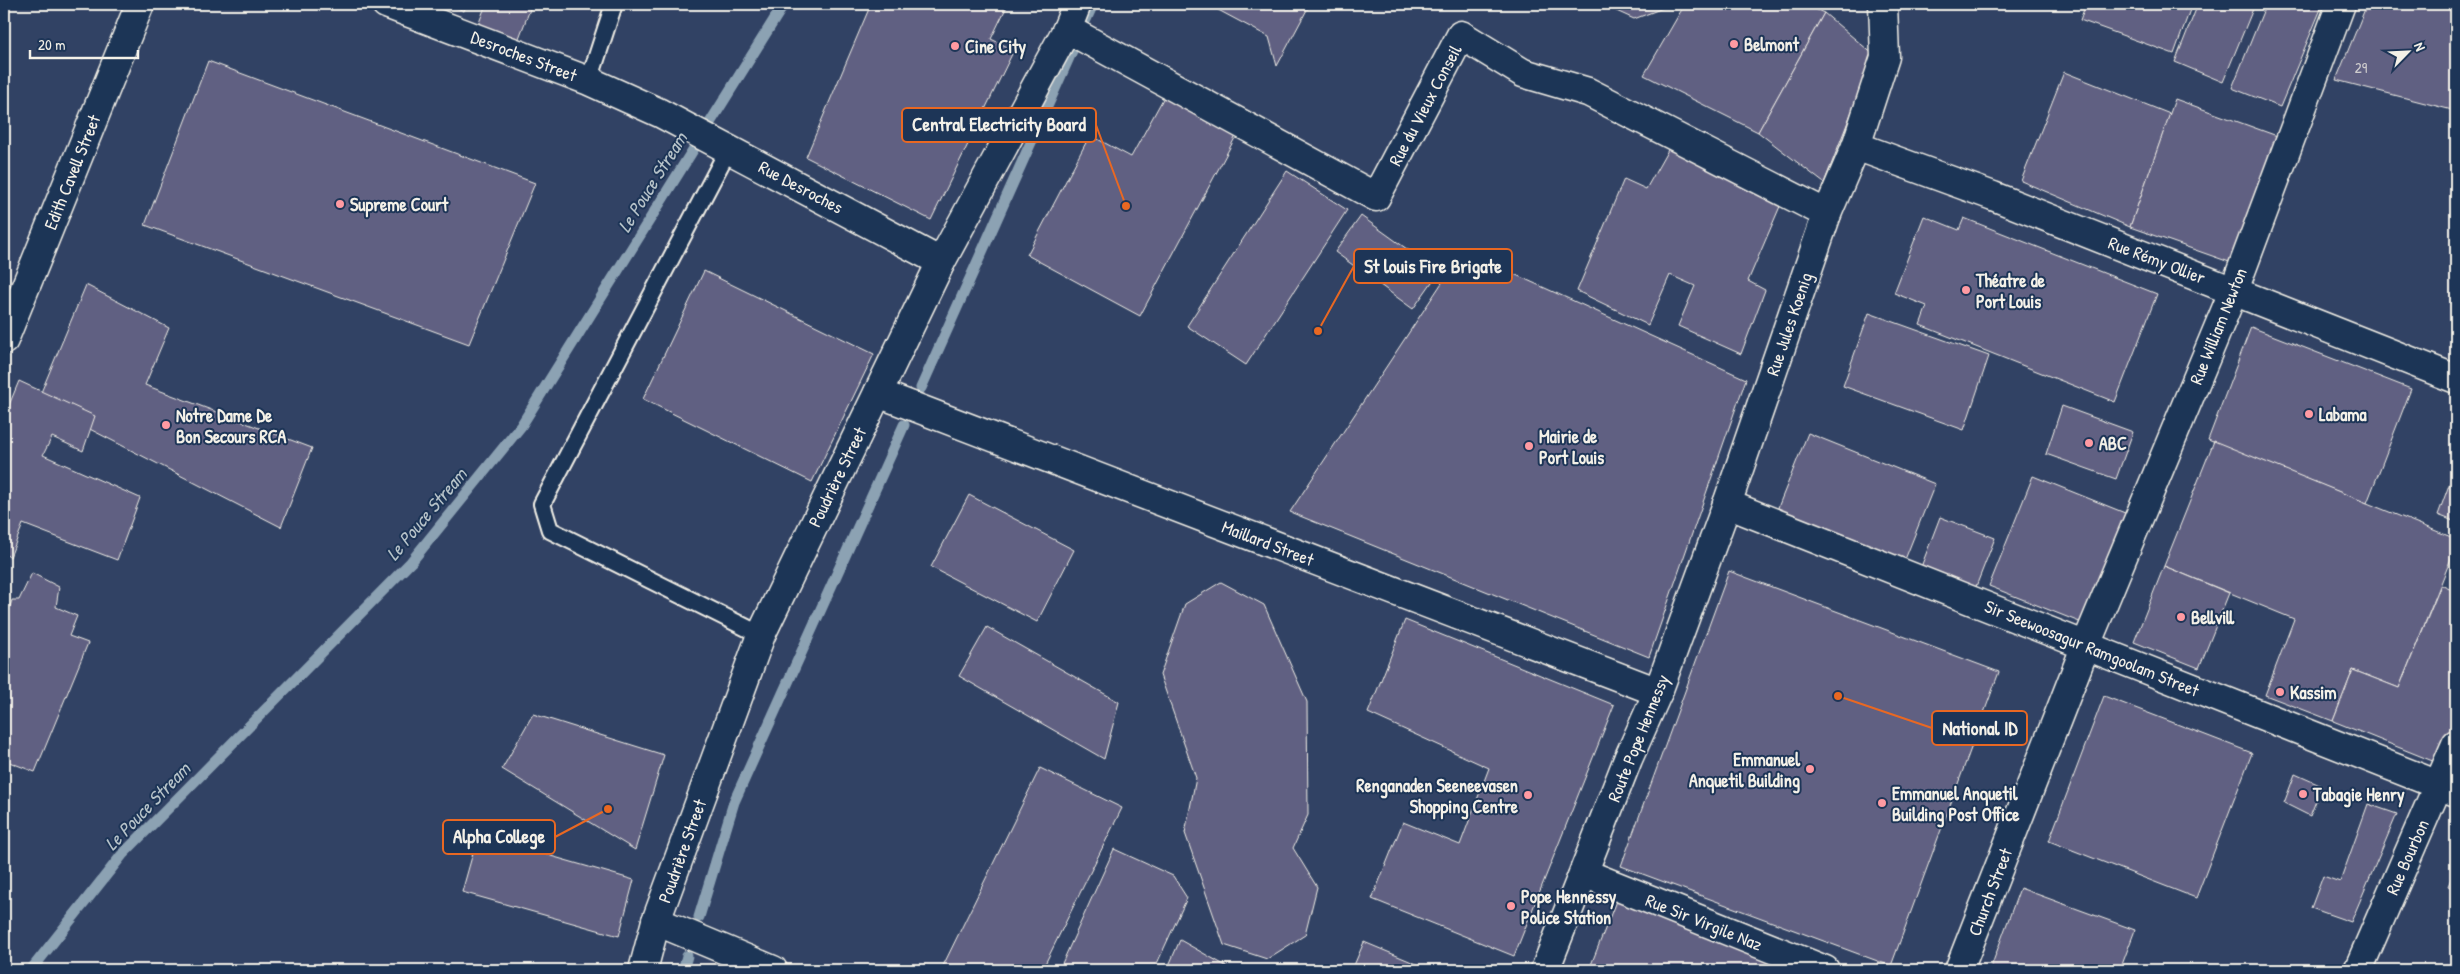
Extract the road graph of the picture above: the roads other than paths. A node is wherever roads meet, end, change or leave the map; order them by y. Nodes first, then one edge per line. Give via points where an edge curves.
1 (140, 4) edge
2 (386, 4) edge
3 (614, 4) edge
4 (1077, 4) edge
5 (1882, 4) edge
6 (2341, 4) edge
7 (1068, 30) junction
8 (589, 81) junction
9 (660, 113) joint
10 (1856, 146) junction
11 (729, 148) junction
12 (1827, 214) junction
13 (941, 262) junction
14 (2234, 290) junction
15 (4, 340) edge
16 (2456, 379) edge
17 (878, 393) junction
18 (1727, 504) junction
19 (761, 635) junction
20 (2086, 645) junction
21 (1658, 692) junction
22 (2456, 744) edge
23 (2447, 789) edge
24 (1584, 873) junction
25 (656, 921) junction
26 (643, 970) edge
27 (773, 970) edge
28 (1545, 970) edge
29 (1825, 970) edge
30 (1960, 970) edge
31 (2358, 970) edge

1 - 15 street, Edith Cavell Street
2 - 8 street, Desroches Street
3 - 8 lane
4 - 7 street, Poudrière Street
5 - 10 street, Rue Jules Koenig via 1885,57
6 - 14 street, Rue William Newton
7 - 12 street, Rue du Vieux Conseil via 1376,197 1461,35 1523,73 1588,92
7 - 13 street, Poudrière Street
8 - 9 street, Desroches Street
9 - 11 street, Rue Desroches
10 - 12 street, Rue Jules Koenig
10 - 14 street, Rue Rémy Ollier
11 - 13 street, Rue Desroches
11 - 19 lane via 542,504 550,530
12 - 18 street, Rue Jules Koenig
13 - 17 street, Poudrière Street
14 - 16 street, Rue Rémy Ollier
14 - 20 street, Rue William Newton
17 - 19 street, Poudrière Street
17 - 21 street, Maillard Street
18 - 20 street, Sir Seewoosagur Ramgoolam Street
18 - 21 street, Route Pope Hennessy
19 - 25 street, Poudrière Street
20 - 23 street, Sir Seewoosagur Ramgoolam Street
20 - 30 street, Church Street
21 - 24 street, Route Pope Hennessy
22 - 23 street, Rue Bourbon
23 - 31 street, Rue Bourbon
24 - 28 street, Route Pope Hennessy
24 - 29 street, Rue Sir Virgile Naz
25 - 26 street, Poudrière Street
25 - 27 street

